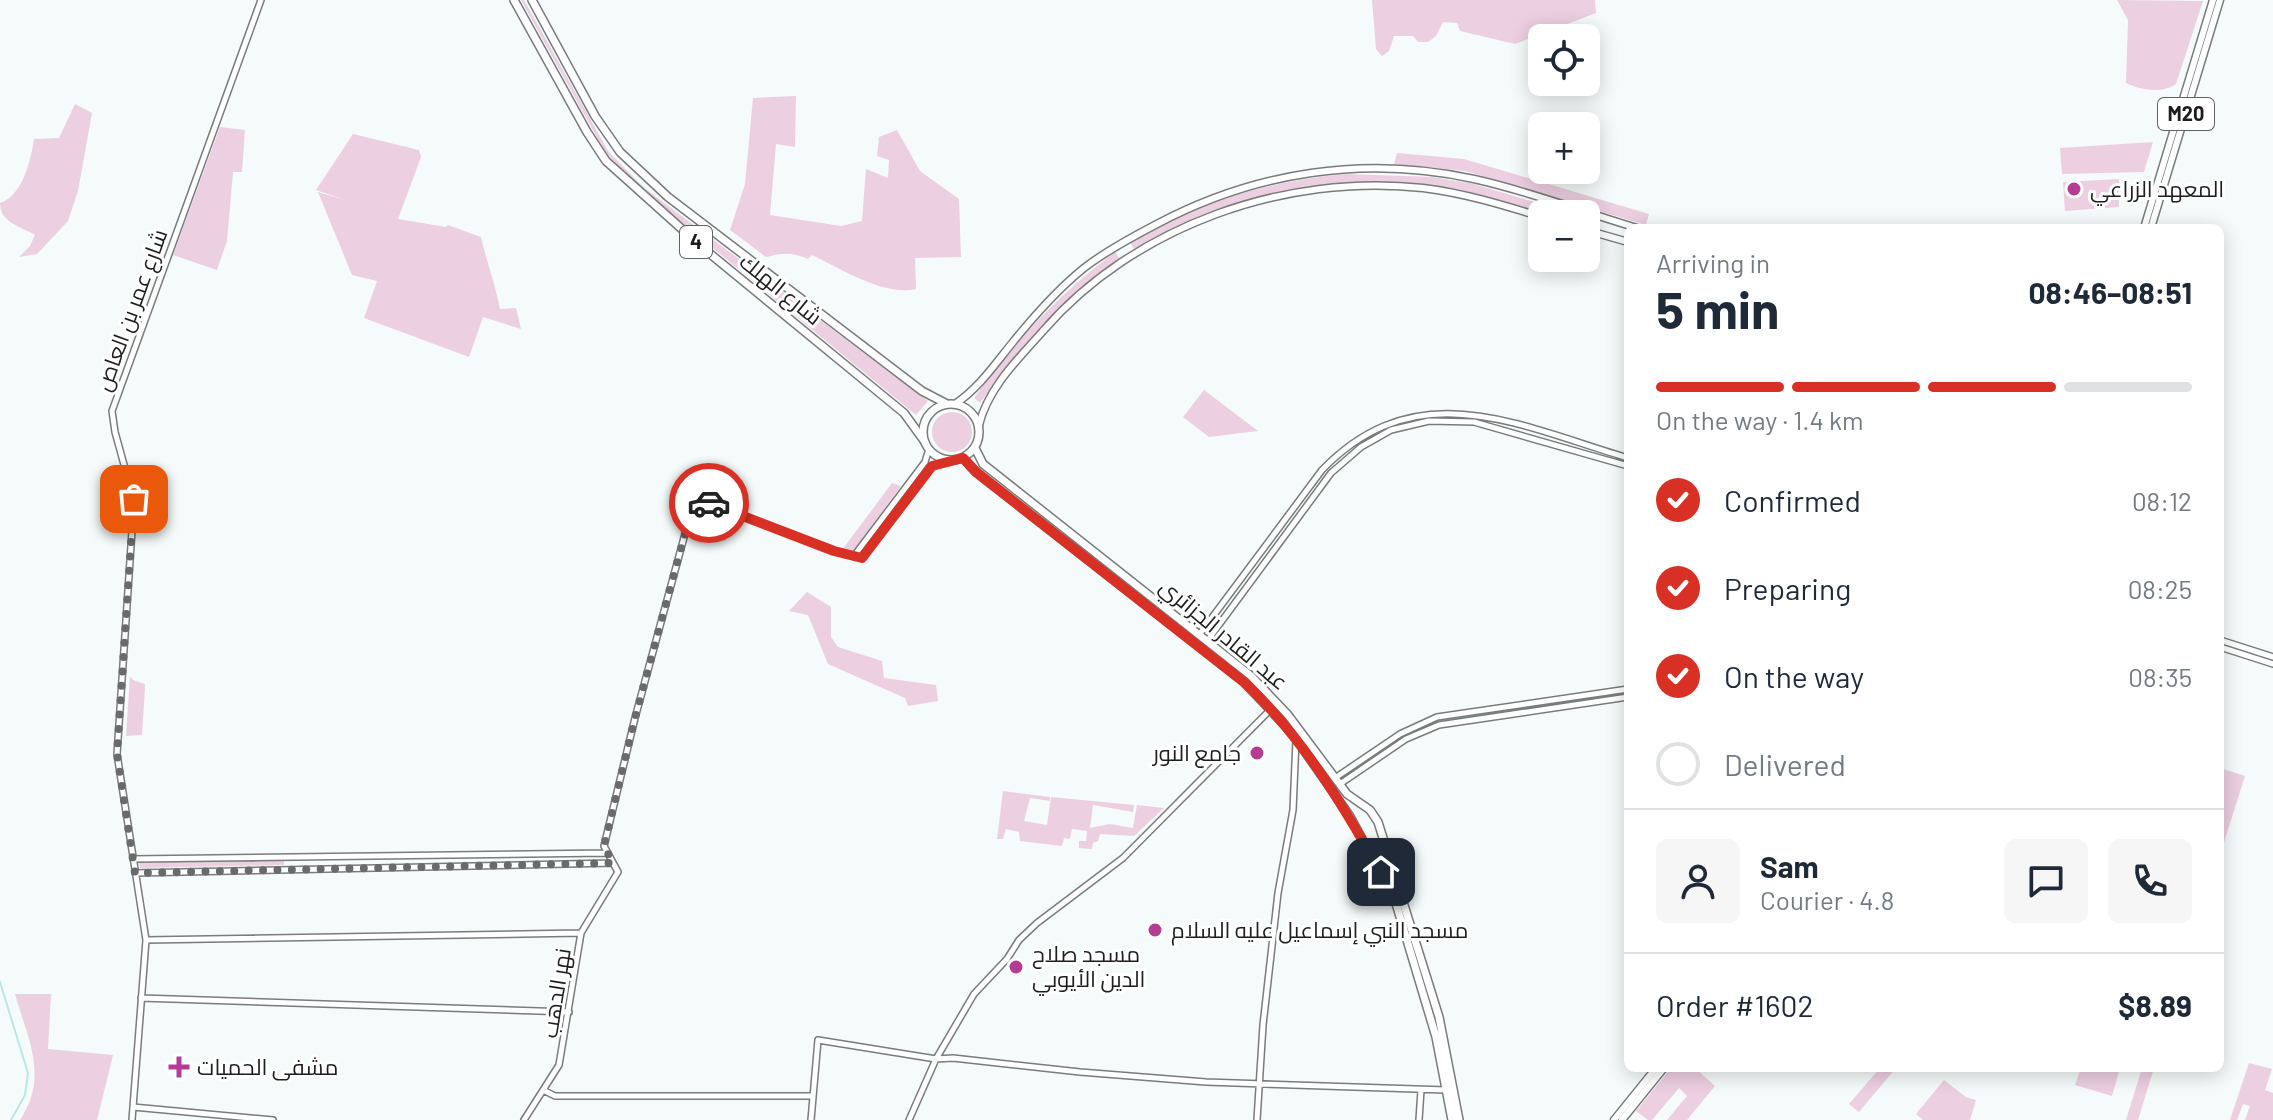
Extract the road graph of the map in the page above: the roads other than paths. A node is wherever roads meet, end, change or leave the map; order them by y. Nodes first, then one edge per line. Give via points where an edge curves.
1 (261, 0) edge
2 (514, 0) edge
3 (532, 0) edge
4 (2213, 0) edge
5 (2220, 0) edge
6 (1528, 213) edge
7 (1624, 224) edge
8 (2145, 224) edge
9 (2152, 224) edge
10 (1600, 234) edge
11 (1624, 241) edge
12 (951, 404) junction
13 (979, 425) junction
14 (1551, 435) junction
15 (1549, 443) junction
16 (927, 446) junction
17 (975, 448) junction
18 (1624, 457) edge
19 (963, 458) junction
20 (949, 460) junction
21 (1624, 465) edge
22 (854, 556) junction
23 (1199, 635) junction
24 (1207, 641) junction
25 (2224, 641) edge
26 (2224, 648) edge
27 (2273, 657) edge
28 (2273, 664) edge
29 (1624, 690) edge
30 (1624, 697) edge
31 (1552, 703) junction
32 (1272, 709) junction
33 (1398, 735) junction
34 (1296, 738) junction
35 (1402, 741) junction
36 (1337, 781) junction
37 (1364, 805) junction
38 (1349, 815) junction
39 (1380, 829) junction
40 (1363, 839) junction
41 (607, 853) junction
42 (556, 854) junction
43 (469, 855) junction
44 (341, 856) junction
45 (289, 857) junction
46 (133, 859) junction
47 (613, 863) junction
48 (555, 865) junction
49 (469, 866) junction
50 (341, 868) junction
51 (290, 869) junction
52 (135, 873) junction
53 (581, 933) junction
54 (146, 940) junction
55 (141, 998) junction
56 (569, 1012) junction
57 (936, 1059) junction
58 (1653, 1072) edge
59 (1661, 1072) edge
60 (1260, 1083) junction
61 (543, 1090) junction
62 (1421, 1090) junction
63 (1446, 1090) junction
64 (811, 1096) junction
65 (133, 1107) junction
66 (132, 1120) edge
67 (273, 1120) edge
68 (524, 1120) edge
69 (811, 1120) edge
70 (909, 1120) edge
71 (1257, 1120) edge
72 (1419, 1120) edge
73 (1452, 1120) edge
74 (1459, 1120) edge
75 (1614, 1120) edge
76 (1622, 1120) edge

1 - 46 street, شارع عمر بن العاص via 113,407 134,501 117,754
2 - 16 highway, شارع الهلك / 4 via 606,161 904,413
3 - 12 highway, شارع الهلك / 4 via 620,152 668,197 905,379
4 - 8 main road, M20
5 - 9 main road, M20
6 - 13 main road via 1468,195 1388,186 1322,188 1225,211 1141,251 1096,281 1011,367 984,405
7 - 12 main road via 1475,180 1424,172 1322,171 1254,183 1185,209 1084,269 1037,313 972,393
10 - 11 main road
12 - 13 highway via 971,411
12 - 16 highway via 939,406 927,418
13 - 17 highway
14 - 15 street
14 - 18 street
14 - 23 street via 1454,413 1404,418 1361,437 1322,470
15 - 21 street
15 - 24 street via 1454,420 1417,423 1372,440 1320,486
16 - 20 highway
16 - 22 street via 925,462
17 - 19 highway
17 - 23 highway, عبد القادر الجزائري via 983,464
19 - 20 highway
19 - 32 highway, عبد القادر الجزائري
20 - 22 street via 932,466 862,558
22 - 41 street via 695,497 635,718 604,846
23 - 24 highway, عبد القادر الجزائري
24 - 36 highway, عبد القادر الجزائري via 1281,706
25 - 27 street
26 - 28 street
29 - 31 street
30 - 31 street
31 - 33 street via 1437,717
31 - 35 street via 1449,722
32 - 34 highway, عبد القادر الجزائري
32 - 57 street via 1123,858 1019,940 977,989
33 - 35 street
33 - 36 street
34 - 38 highway, عبد القادر الجزائري
34 - 60 street via 1293,810 1279,878
35 - 36 street
36 - 37 highway, عبد القادر الجزائري
37 - 38 highway
37 - 39 highway, عبد القادر الجزائري
38 - 40 highway, عبد القادر الجزائري
39 - 40 highway via 1374,839
39 - 74 highway, عبد القادر الجزائري via 1439,1017
40 - 63 highway, عبد القادر الجزائري via 1401,916
41 - 42 street
41 - 47 street
42 - 43 street
42 - 48 street
43 - 44 street
43 - 49 street
44 - 45 street
44 - 50 street
45 - 46 street
45 - 51 street
46 - 52 street, شارع عمر بن العاص
47 - 48 street
47 - 53 street, نهر الدهب via 618,872
48 - 49 street
49 - 50 street
50 - 51 street
51 - 52 street
52 - 54 street, شارع عمر بن العاص
53 - 54 street
53 - 56 street, نهر الدهب
54 - 55 street, شارع عمر بن العاص
55 - 56 street
55 - 65 street, شارع عمر بن العاص
56 - 61 street, نهر الدهب via 559,1065
57 - 60 street
57 - 64 street via 818,1040
57 - 70 street
58 - 75 main road
59 - 76 main road
60 - 62 street
60 - 71 street
61 - 64 street via 555,1096
61 - 68 street, نهر الدهب
62 - 63 street
62 - 72 street
63 - 73 highway, عبد القادر الجزائري
64 - 69 street
65 - 66 street, شارع عمر بن العاص
65 - 67 street

